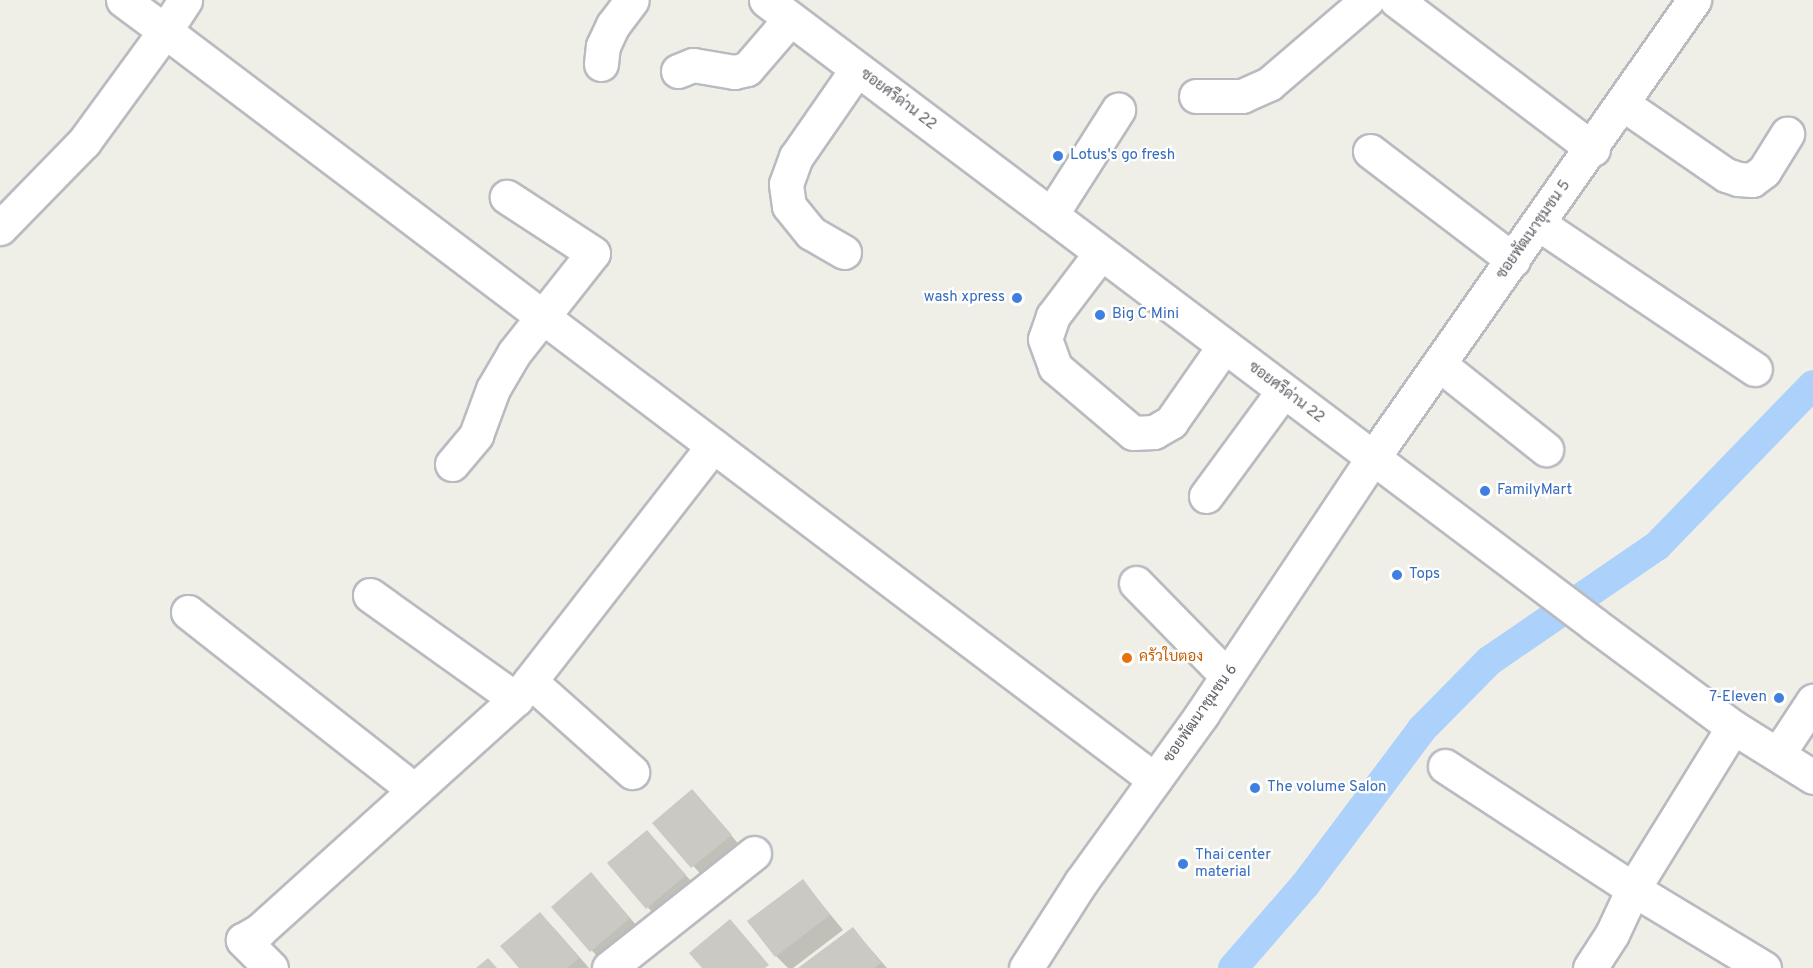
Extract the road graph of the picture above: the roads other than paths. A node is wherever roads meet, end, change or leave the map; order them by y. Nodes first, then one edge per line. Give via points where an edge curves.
1 (123, 0) edge
2 (185, 0) edge
3 (632, 0) edge
4 (1367, 0) edge
5 (1396, 0) edge
6 (1694, 0) edge
7 (778, 9) edge
8 (165, 31) junction
9 (601, 64) dead end
10 (857, 69) junction
11 (678, 71) dead end
12 (1196, 96) dead end
13 (1623, 104) junction
14 (1119, 110) dead end
15 (1787, 135) dead end
16 (1593, 148) junction
17 (1370, 151) dead end
18 (507, 197) dead end
19 (1051, 214) junction
20 (1539, 224) junction
21 (0, 228) edge
22 (844, 252) dead end
23 (1100, 254) junction
24 (1513, 260) junction
25 (543, 317) junction
26 (1224, 346) junction
27 (1439, 364) junction
28 (1755, 369) dead end
29 (1283, 392) junction
30 (713, 446) junction
31 (1546, 449) dead end
32 (1372, 459) junction
33 (452, 464) dead end
34 (1206, 496) dead end
35 (1136, 583) dead end
36 (370, 595) dead end
37 (188, 612) dead end
38 (1227, 676) junction
39 (523, 690) junction
40 (1813, 701) edge
41 (1733, 727) junction
42 (1778, 754) junction
43 (1445, 766) dead end
44 (632, 772) dead end
45 (1813, 777) edge
46 (1155, 780) junction
47 (414, 790) junction
48 (754, 853) dead end
49 (1633, 889) junction
50 (271, 968) edge
51 (609, 968) edge
52 (1026, 968) edge
53 (1590, 968) edge
54 (1764, 968) edge

1 - 8 street
2 - 8 street
3 - 9 street via 613,25 603,46
4 - 12 street via 1269,84 1242,96
5 - 16 street
6 - 13 street, ซอยพัฒนาชุมชน 5
7 - 10 street, ซอยศรีด่าน 22
7 - 11 street via 747,69 734,72 693,65
8 - 21 street via 84,142
8 - 25 street
10 - 19 street, ซอยศรีด่าน 22
10 - 22 street via 796,157 786,184 789,206 811,233
13 - 15 street via 1726,175 1738,179 1752,180 1764,171
13 - 16 street, ซอยพัฒนาชุมชน 5
14 - 19 street
16 - 20 street, ซอยพัฒนาชุมชน 5
17 - 24 street
18 - 25 street via 592,253
19 - 23 street, ซอยศรีด่าน 22
20 - 24 street, ซอยพัฒนาชุมชน 5
20 - 28 street
23 - 26 street, ซอยศรีด่าน 22
23 - 26 street via 1053,316 1045,339 1055,367 1133,433 1154,432 1171,422
24 - 27 street, ซอยพัฒนาชุมชน 5
25 - 30 street
25 - 33 street via 514,353 493,389 476,435
26 - 29 street, ซอยศรีด่าน 22
27 - 31 street
27 - 32 street, ซอยพัฒนาชุมชน 5
29 - 32 street, ซอยศรีด่าน 22
29 - 34 street
30 - 39 street
30 - 46 street
32 - 38 street, ซอยพัฒนาชุมชน 6
32 - 41 street, ซอยศรีด่าน 22
35 - 38 street
36 - 39 street
37 - 47 street
38 - 46 street, ซอยพัฒนาชุมชน 6
39 - 44 street
39 - 47 street
40 - 42 street
41 - 42 street, ซอยศรีด่าน 22
41 - 49 street
42 - 45 street, ซอยศรีด่าน 22
43 - 49 street
46 - 52 street, ซอยพัฒนาชุมชน 6 via 1081,882
47 - 50 street via 260,930 243,940
48 - 51 street
49 - 53 street via 1612,934
49 - 54 street

